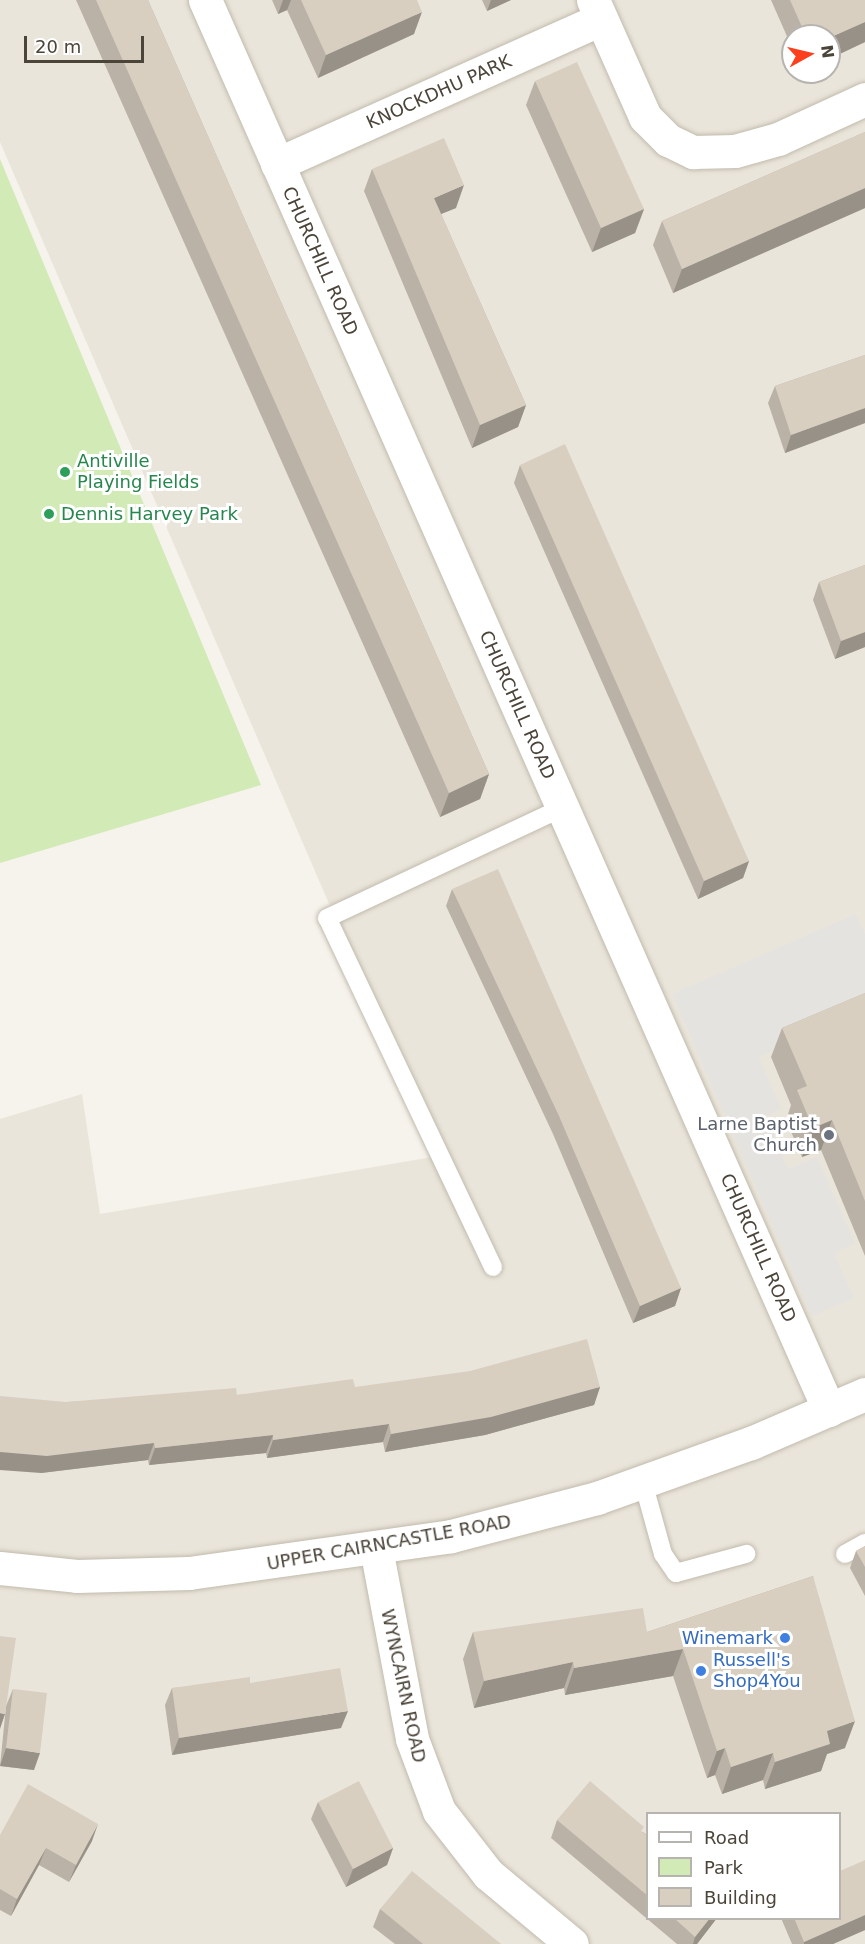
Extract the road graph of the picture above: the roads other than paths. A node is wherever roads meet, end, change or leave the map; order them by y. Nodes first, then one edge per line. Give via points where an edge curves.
1 (205, 0) edge
2 (597, 10) edge
3 (865, 99) edge
4 (277, 164) junction
5 (562, 808) junction
6 (493, 1267) dead end
7 (865, 1394) edge
8 (829, 1410) junction
9 (643, 1482) junction
10 (865, 1543) edge
11 (376, 1548) junction
12 (746, 1554) dead end
13 (845, 1554) dead end
14 (0, 1568) edge
15 (572, 1944) edge

1 - 4 street, CHURCHILL ROAD
2 - 3 street, KNOCKDHU PARK via 645,117 668,140 693,152 752,147
2 - 4 street, KNOCKDHU PARK
4 - 5 street, CHURCHILL ROAD
5 - 6 lane via 327,918
5 - 8 street, CHURCHILL ROAD
7 - 8 street, UPPER CAIRNCASTLE ROAD
8 - 9 street, UPPER CAIRNCASTLE ROAD
9 - 11 street, UPPER CAIRNCASTLE ROAD via 522,1520
9 - 12 lane via 663,1554 676,1573
10 - 13 lane
11 - 14 street, UPPER CAIRNCASTLE ROAD via 189,1573 77,1576
11 - 15 street, WYNCAIRN ROAD via 412,1739 439,1811 488,1874

